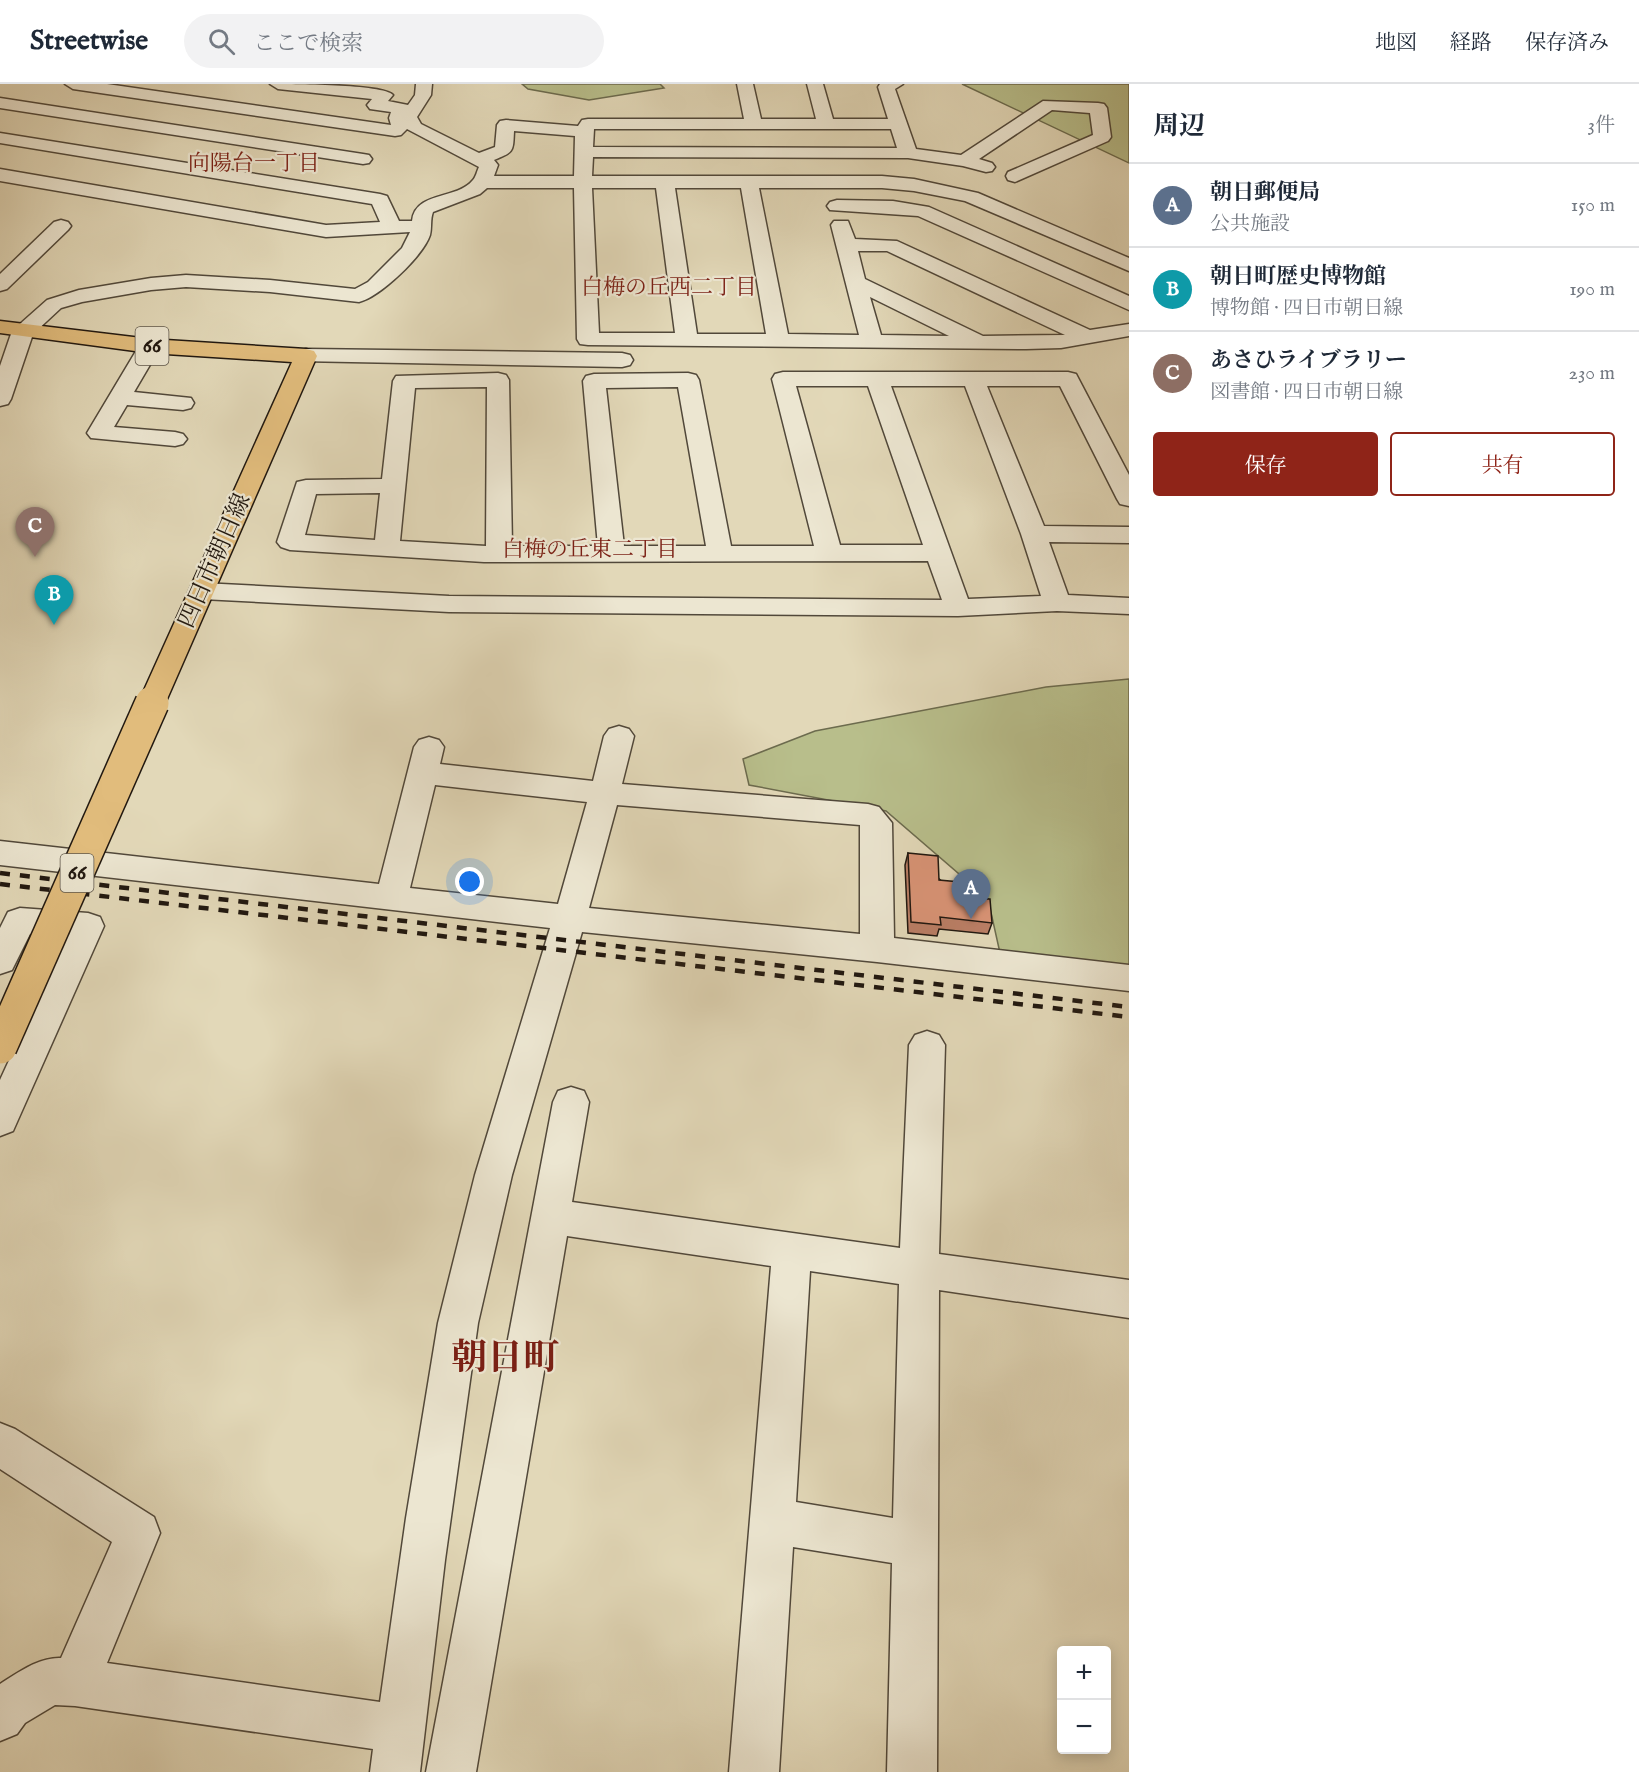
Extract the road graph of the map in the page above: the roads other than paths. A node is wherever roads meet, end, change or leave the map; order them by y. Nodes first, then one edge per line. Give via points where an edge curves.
1 (73, 84) edge
2 (172, 84) edge
3 (278, 84) edge
4 (424, 84) edge
5 (745, 84) edge
6 (815, 84) edge
7 (891, 84) edge
8 (149, 96) junction
9 (0, 103) edge
10 (110, 120) junction
11 (754, 124) junction
12 (826, 124) junction
13 (897, 124) junction
14 (395, 131) junction
15 (584, 132) junction
16 (0, 138) edge
17 (69, 149) junction
18 (585, 152) junction
19 (908, 153) junction
20 (363, 159) junction
21 (478, 160) junction
22 (964, 161) junction
23 (0, 175) edge
24 (1016, 176) junction
25 (27, 179) junction
26 (482, 182) junction
27 (749, 182) junction
28 (830, 182) junction
29 (583, 183) junction
30 (664, 183) junction
31 (328, 191) junction
32 (9, 192) dead end
33 (971, 197) junction
34 (837, 206) junction
35 (305, 213) junction
36 (61, 226) dead end
37 (422, 226) junction
38 (392, 227) junction
39 (847, 245) junction
40 (1129, 265) edge
41 (856, 282) junction
42 (0, 285) edge
43 (1129, 304) edge
44 (0, 327) edge
45 (1129, 330) edge
46 (23, 331) junction
47 (1086, 337) junction
48 (687, 340) junction
49 (778, 341) junction
50 (873, 342) junction
51 (982, 343) junction
52 (150, 346) junction
53 (306, 356) junction
54 (1104, 356) dead end
55 (877, 379) junction
56 (974, 380) junction
57 (119, 398) junction
58 (0, 399) edge
59 (183, 403) dead end
60 (175, 439) dead end
61 (393, 486) junction
62 (1129, 499) edge
63 (1034, 534) junction
64 (1129, 535) edge
65 (387, 548) junction
66 (829, 553) junction
67 (939, 553) junction
68 (499, 554) junction
69 (612, 554) junction
70 (720, 554) junction
71 (202, 591) junction
72 (1057, 603) junction
73 (1129, 606) edge
74 (958, 608) junction
75 (619, 736) dead end
76 (606, 793) junction
77 (0, 853) edge
78 (392, 897) junction
79 (569, 918) junction
80 (877, 949) junction
81 (0, 961) edge
82 (1129, 978) edge
83 (927, 1045) dead end
84 (0, 1047) edge
85 (571, 1102) dead end
86 (0, 1120) edge
87 (550, 1216) junction
88 (792, 1251) junction
89 (919, 1269) junction
90 (1129, 1299) edge
91 (0, 1444) edge
92 (773, 1521) junction
93 (915, 1544) junction
94 (75, 1682) junction
95 (0, 1717) edge
96 (398, 1750) edge
97 (451, 1772) edge
98 (754, 1772) edge
99 (912, 1772) edge

1 - 8 street
2 - 8 street
3 - 14 street via 385,94 375,105 401,108 401,125
4 - 21 street via 423,95 408,117 416,128
5 - 11 street
6 - 12 street
7 - 13 street via 886,87
8 - 10 street
8 - 14 street
9 - 10 street
10 - 17 street
10 - 20 street
11 - 12 street
11 - 15 street via 588,124
12 - 13 street
13 - 19 street
14 - 20 street
15 - 18 street
15 - 21 street via 506,125 504,150
16 - 17 street
17 - 25 street
17 - 31 street
18 - 19 street
18 - 29 street
19 - 22 street
20 - 31 street
21 - 26 street via 489,165
22 - 24 street
22 - 24 street via 1049,105 1098,108 1102,137
23 - 25 street
24 - 33 street
25 - 32 street
25 - 35 street
26 - 29 street
26 - 37 street via 473,190 426,208
27 - 28 street
27 - 30 street
27 - 49 street
28 - 33 street via 914,185
28 - 34 street
29 - 30 street
29 - 48 street via 588,339
30 - 48 street
31 - 35 street
31 - 38 street via 380,200
33 - 40 street
34 - 39 street
34 - 43 street via 921,211
35 - 38 street via 326,231
36 - 42 street
37 - 38 street
37 - 46 street via 409,252 375,286 359,296 223,282 151,284 54,304
39 - 41 street
39 - 47 street via 890,245
41 - 50 street
41 - 51 street
44 - 46 main road, 66
45 - 47 street
46 - 52 main road, 66
46 - 58 street
47 - 51 street via 1061,342
48 - 49 street
49 - 50 street
50 - 51 street
52 - 53 main road, 66
52 - 57 street
53 - 54 street via 968,362
53 - 71 main road, 四日市朝日線 / 66
55 - 56 street
55 - 66 street via 783,379
55 - 67 street
56 - 62 street via 1068,379
56 - 63 street
57 - 59 street
57 - 60 street via 99,433
61 - 65 street
61 - 65 street via 306,487 290,542
61 - 68 street via 404,381 498,380
63 - 64 street
63 - 72 street
65 - 68 street
66 - 67 street
66 - 70 street
67 - 74 street
68 - 69 street
69 - 70 street
69 - 70 street via 594,381 688,380
71 - 74 street via 449,604
71 - 84 main road, 四日市朝日線 / 66, bridge
72 - 73 street
72 - 74 street
75 - 76 street
76 - 78 street via 427,760
76 - 79 street
76 - 80 street via 868,814 877,823
77 - 78 street
78 - 79 street
79 - 80 street
79 - 96 street via 494,1172 458,1323 423,1549
80 - 82 street
81 - 86 street via 20,921 88,926
83 - 89 street
85 - 87 street
87 - 88 street
87 - 97 street
88 - 89 street
88 - 92 street
89 - 90 street
89 - 93 street
91 - 94 street via 138,1533
92 - 93 street
92 - 98 street
93 - 99 street
94 - 95 street via 50,1681 8,1706
94 - 96 street

